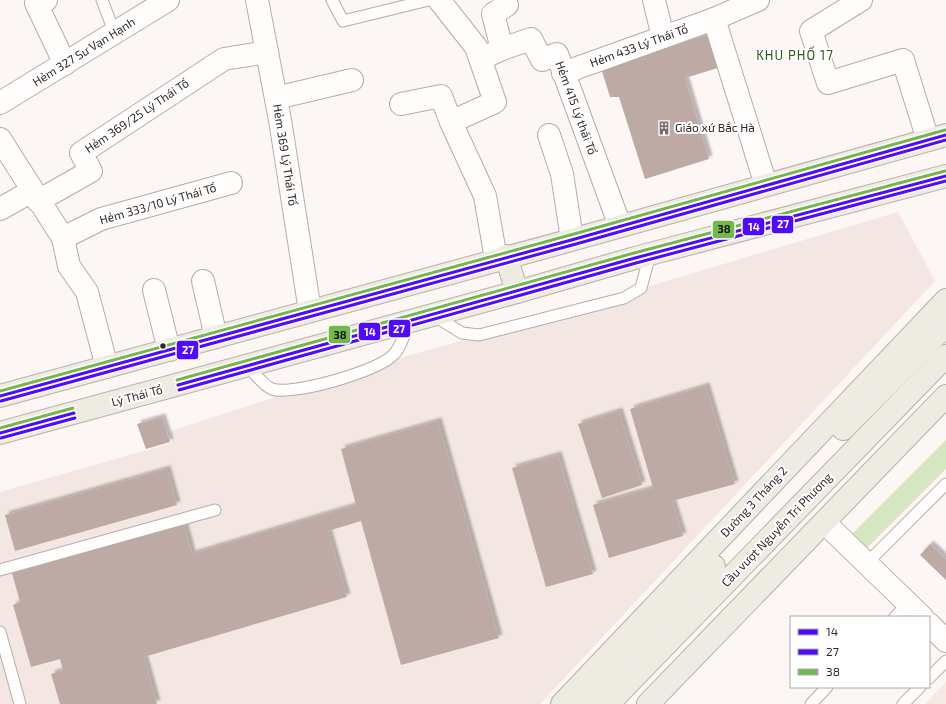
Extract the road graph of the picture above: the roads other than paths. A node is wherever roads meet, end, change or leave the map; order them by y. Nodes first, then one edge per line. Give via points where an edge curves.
1 (46, 0) edge
2 (102, 0) edge
3 (168, 0) edge
4 (257, 0) edge
5 (332, 0) edge
6 (429, 0) edge
7 (439, 0) edge
8 (504, 0) edge
9 (654, 0) edge
10 (758, 0) edge
11 (861, 0) edge
12 (714, 19) junction
13 (115, 34) junction
14 (663, 37) junction
15 (502, 49) junction
16 (267, 52) junction
17 (480, 59) junction
18 (65, 64) junction
19 (563, 73) junction
20 (352, 80) dead end
21 (276, 98) junction
22 (0, 103) edge
23 (400, 104) dead end
24 (451, 122) junction
25 (549, 134) dead end
26 (937, 138) edge
27 (0, 139) edge
28 (946, 176) edge
29 (231, 182) dead end
30 (766, 185) junction
31 (35, 196) junction
32 (0, 209) edge
33 (620, 226) junction
34 (63, 238) junction
35 (572, 239) junction
36 (650, 254) junction
37 (501, 258) junction
38 (203, 280) dead end
39 (154, 290) dead end
40 (517, 292) junction
41 (946, 300) edge
42 (310, 311) junction
43 (433, 315) junction
44 (408, 322) junction
45 (946, 324) edge
46 (216, 337) junction
47 (169, 350) junction
48 (946, 356) edge
49 (248, 366) junction
50 (107, 367) junction
51 (0, 396) edge
52 (946, 396) edge
53 (853, 408) junction
54 (0, 433) edge
55 (946, 484) edge
56 (215, 510) dead end
57 (833, 530) junction
58 (867, 563) junction
59 (700, 569) junction
60 (0, 570) edge
61 (908, 612) edge
62 (930, 625) edge
63 (0, 632) edge
64 (946, 641) edge
65 (946, 661) edge
66 (930, 677) edge
67 (826, 688) edge
68 (919, 688) edge
69 (20, 704) edge
70 (562, 704) edge
71 (585, 704) edge
72 (608, 704) edge
73 (648, 704) edge
74 (811, 704) edge
75 (903, 704) edge

1 - 18 street via 36,3
2 - 13 lane
3 - 13 street, Hẻm 327 Sư Vạn Hạnh
4 - 16 street, Hẻm 369 Lý Thái Tổ
5 - 6 lane via 343,22
7 - 17 street via 476,47
8 - 15 street via 507,5 493,14
9 - 14 street
10 - 12 street, Hẻm 433 Lý Thái Tổ
11 - 26 street via 811,31 828,83 903,60
12 - 14 street, Hẻm 433 Lý Thái Tổ
12 - 30 street
13 - 18 street, Hẻm 327 Sư Vạn Hạnh
14 - 19 street, Hẻm 433 Lý Thái Tổ
15 - 17 street
15 - 19 street, Hẻm 415 Lý thái Tổ via 531,39 542,60 557,54
16 - 21 street, Hẻm 369 Lý Thái Tổ
16 - 31 street, Hẻm 369/25 Lý Thái Tổ via 224,59 81,153 91,171
17 - 24 street via 495,102
18 - 22 street, Hẻm 327 Sư Vạn Hạnh
19 - 33 street, Hẻm 415 Lý thái Tổ
20 - 21 street
21 - 42 street, Hẻm 369 Lý Thái Tổ
23 - 24 street via 440,96
24 - 37 street via 485,196
25 - 35 street via 562,174
26 - 30 main road
27 - 31 street
28 - 36 main road, Lý Thái Tổ
29 - 34 street, Hẻm 333/10 Lý Thái Tổ via 101,219
30 - 33 main road
31 - 32 street
31 - 34 street
33 - 35 main road
34 - 50 street via 69,266 87,292
35 - 37 main road
36 - 40 main road, Lý Thái Tổ
36 - 43 lane via 641,288 624,298 479,335 462,332
37 - 40 main road
37 - 42 main road
38 - 46 street
39 - 47 street
40 - 43 main road, Lý Thái Tổ
41 - 53 main road, Đường 3 Tháng 2
42 - 46 main road
43 - 44 main road, Lý Thái Tổ
44 - 49 main road, Lý Thái Tổ
44 - 49 lane via 398,349 388,361 332,381 279,391 262,382
45 - 53 main road, Đường 3 Tháng 2
46 - 47 main road
47 - 50 main road
48 - 72 main road, Cầu vượt Nguyễn Tri Phương
49 - 54 main road, Lý Thái Tổ
50 - 51 main road
52 - 57 main road
53 - 59 main road, Đường 3 Tháng 2
55 - 58 lane
56 - 60 lane
57 - 58 street
57 - 73 main road
58 - 61 street
59 - 70 main road, Đường 3 Tháng 2
59 - 71 main road, Đường 3 Tháng 2
62 - 64 street
63 - 69 lane
65 - 66 lane
67 - 74 lane
68 - 75 lane

